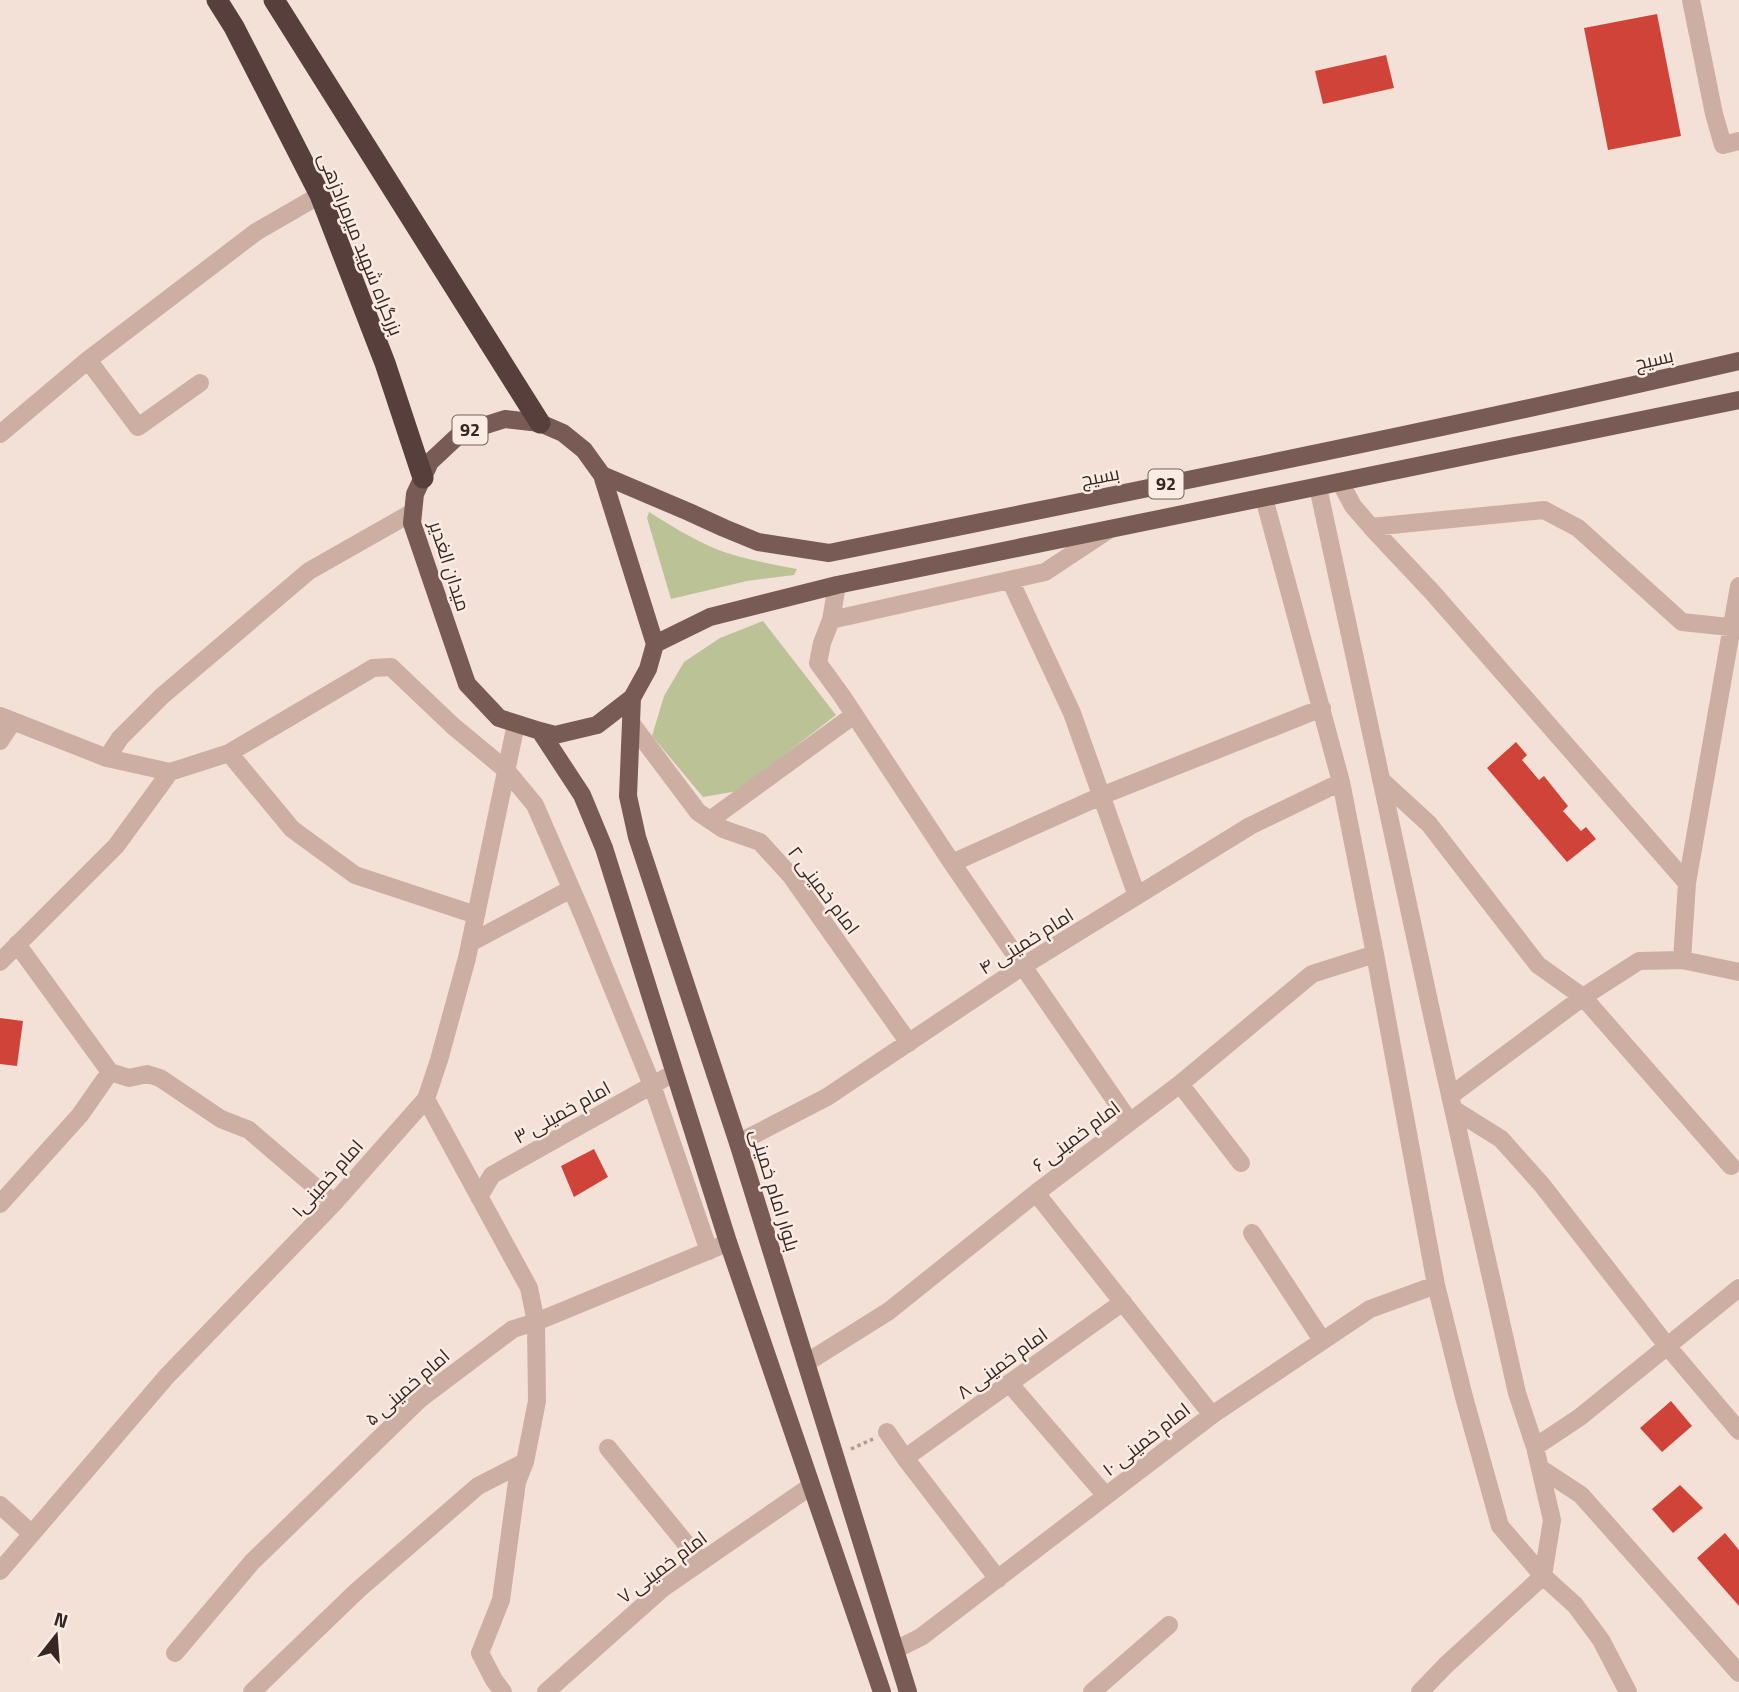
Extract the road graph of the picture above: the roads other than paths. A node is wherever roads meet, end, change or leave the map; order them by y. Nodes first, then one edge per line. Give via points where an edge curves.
1 (217, 0) edge
2 (274, 0) edge
3 (1690, 0) edge
4 (1739, 141) edge
5 (320, 195) junction
6 (88, 360) junction
7 (1739, 361) edge
8 (200, 383) dead end
9 (1739, 400) edge
10 (540, 423) junction
11 (0, 434) edge
12 (602, 475) junction
13 (423, 478) junction
14 (1340, 482) junction
15 (1318, 486) junction
16 (1264, 498) junction
17 (413, 512) junction
18 (1371, 527) junction
19 (1110, 529) junction
20 (829, 553) junction
21 (1010, 580) junction
22 (836, 585) junction
23 (1739, 586) edge
24 (831, 620) junction
25 (1736, 628) edge
26 (655, 644) junction
27 (632, 698) junction
28 (1322, 708) junction
29 (854, 715) junction
30 (7, 719) edge
31 (631, 723) junction
32 (516, 724) junction
33 (540, 732) junction
34 (0, 741) edge
35 (229, 753) junction
36 (107, 758) junction
37 (506, 769) junction
38 (170, 772) junction
39 (1381, 780) junction
40 (1341, 782) junction
41 (1101, 796) junction
42 (710, 820) junction
43 (952, 863) junction
44 (1687, 883) junction
45 (572, 889) junction
46 (1137, 896) junction
47 (476, 915) junction
48 (470, 943) junction
49 (17, 944) junction
50 (1375, 954) junction
51 (1682, 960) junction
52 (0, 962) edge
53 (1023, 966) junction
54 (1739, 972) edge
55 (1583, 996) junction
56 (909, 1042) junction
57 (110, 1072) junction
58 (674, 1073) junction
59 (1180, 1084) junction
60 (652, 1085) junction
61 (426, 1099) junction
62 (1452, 1102) junction
63 (1130, 1122) junction
64 (738, 1143) junction
65 (1241, 1163) dead end
66 (1731, 1166) dead end
67 (1036, 1194) junction
68 (479, 1197) junction
69 (334, 1203) junction
70 (0, 1204) edge
71 (1252, 1233) dead end
72 (728, 1242) junction
73 (709, 1251) junction
74 (1436, 1284) junction
75 (1739, 1288) edge
76 (1123, 1302) junction
77 (536, 1322) junction
78 (1322, 1340) junction
79 (1668, 1347) junction
80 (806, 1363) junction
81 (1009, 1384) junction
82 (1212, 1415) junction
83 (1739, 1431) edge
84 (887, 1432) road end
85 (1535, 1447) junction
86 (608, 1448) dead end
87 (905, 1458) junction
88 (525, 1462) junction
89 (1540, 1468) junction
90 (811, 1486) junction
91 (1105, 1496) junction
92 (0, 1505) edge
93 (32, 1534) junction
94 (701, 1562) junction
95 (0, 1571) edge
96 (1543, 1576) junction
97 (998, 1579) junction
98 (1169, 1625) dead end
99 (888, 1627) junction
100 (863, 1637) junction
101 (895, 1650) junction
102 (175, 1653) dead end
103 (1739, 1673) edge
104 (252, 1692) edge
105 (503, 1692) edge
106 (546, 1692) edge
107 (882, 1692) edge
108 (908, 1692) edge
109 (1091, 1692) edge
110 (1420, 1692) edge
111 (1628, 1692) edge

1 - 5 highway, بزرگراه شهید میرمرادزهی
2 - 10 highway, بزرگراه شهید میرمرادزهی
3 - 4 street via 1723,145
5 - 6 street via 256,232
5 - 13 highway, بزرگراه شهید میرمرادزهی via 385,363
6 - 8 street via 138,427
6 - 11 street
7 - 20 main road, بسیج / 92
9 - 14 main road, 92
10 - 12 main road, میدان الغدیر / 92 via 564,433
10 - 13 main road, میدان الغدیر / 92 via 505,419 461,433 430,462
12 - 20 main road, بسیج / 92 via 758,542
12 - 26 main road, میدان الغدیر / 92
13 - 17 main road, میدان الغدیر / 92
14 - 15 main road, 92
14 - 18 street
15 - 16 main road, 92
15 - 39 street
16 - 19 main road, 92
16 - 28 street
17 - 32 main road, میدان الغدیر / 92 via 412,523 467,684 499,718
17 - 36 street via 309,571 162,696 120,738
18 - 25 street via 1544,509 1578,528 1682,622
18 - 44 street
19 - 21 street via 1045,572
19 - 22 main road, 92
20 - 22 main road
21 - 24 street
21 - 41 street via 1072,713
22 - 24 street
22 - 26 main road, 92 via 710,617
23 - 25 street
24 - 29 street via 818,663
25 - 44 street
26 - 27 main road, میدان الغدیر / 92
27 - 31 main road, بلوار امام خمینی
27 - 33 main road, میدان الغدیر / 92 via 597,725 555,734
28 - 40 street
28 - 41 street
29 - 42 street
29 - 43 street
30 - 34 street
30 - 36 street
31 - 42 street, امام خمینی ۲ via 698,812
31 - 64 main road, بلوار امام خمینی via 628,796 637,837
32 - 33 main road, میدان الغدیر / 92
32 - 37 street, امام خمینی۱
33 - 58 main road via 582,795 604,848
35 - 37 street via 373,668 391,667
35 - 38 street
35 - 47 street via 292,829 355,875
36 - 38 street
37 - 45 street via 535,805
37 - 47 street, امام خمینی۱
38 - 49 street via 116,846
39 - 55 street via 1429,824 1538,965
39 - 62 street
40 - 46 street, امام خمینی ۴ via 1250,826
40 - 50 street
41 - 43 street
41 - 46 street
42 - 56 street, امام خمینی ۲ via 760,842 791,876
43 - 53 street
44 - 51 street
45 - 48 street
45 - 60 street
46 - 53 street, امام خمینی ۴
47 - 48 street, امام خمینی۱
48 - 61 street, امام خمینی۱
49 - 52 street
49 - 57 street
50 - 59 street, امام خمینی ۶ via 1312,974
50 - 74 street
51 - 54 street
51 - 55 street via 1639,961
53 - 56 street, امام خمینی ۴
53 - 63 street
55 - 62 street
55 - 66 street
56 - 64 street, امام خمینی ۴ via 827,1097
57 - 69 street via 129,1078 147,1074 160,1078 221,1119 249,1130
57 - 70 street via 80,1115
58 - 60 street, امام خمینی ۳
58 - 72 main road
59 - 63 street, امام خمینی ۶
59 - 65 street
60 - 68 street, امام خمینی ۳ via 492,1175
60 - 73 street
61 - 68 street
61 - 69 street, امام خمینی۱
62 - 79 street via 1501,1139 1542,1185
62 - 85 street via 1517,1392
63 - 67 street, امام خمینی ۶
64 - 80 main road, بلوار امام خمینی
67 - 76 street
67 - 80 street, امام خمینی ۶ via 889,1311
68 - 77 street via 529,1288
69 - 93 street, امام خمینی۱ via 167,1376
71 - 78 street
72 - 73 street, امام خمینی ۵
72 - 90 main road
73 - 77 street, امام خمینی ۵
74 - 78 street, امام خمینی ۱۰ via 1370,1308
74 - 96 street via 1500,1526
75 - 79 street
76 - 81 street, امام خمینی ۸
76 - 82 street
77 - 88 street via 537,1401
77 - 102 street, امام خمینی ۵ via 513,1329 420,1399 252,1562
78 - 82 street, امام خمینی ۱۰
79 - 83 street
79 - 85 street
80 - 99 main road, بلوار امام خمینی
81 - 87 street, امام خمینی ۸
81 - 91 street
82 - 91 street, امام خمینی ۱۰
84 - 87 street
85 - 89 street
86 - 94 street
87 - 97 street
88 - 104 street via 478,1486 358,1590
88 - 105 street via 517,1482 501,1600 480,1653
89 - 96 street via 1552,1520
89 - 103 street via 1581,1495
90 - 94 street, امام خمینی ۷
90 - 100 main road
91 - 97 street, امام خمینی ۱۰
92 - 93 street
93 - 95 street, امام خمینی۱
94 - 106 street, امام خمینی ۷ via 663,1588
96 - 110 street
96 - 111 street via 1575,1605 1601,1640
97 - 101 street, امام خمینی ۱۰ via 921,1637
98 - 109 street
99 - 100 main road
99 - 101 main road, بلوار امام خمینی
100 - 107 main road
101 - 108 main road, بلوار امام خمینی

